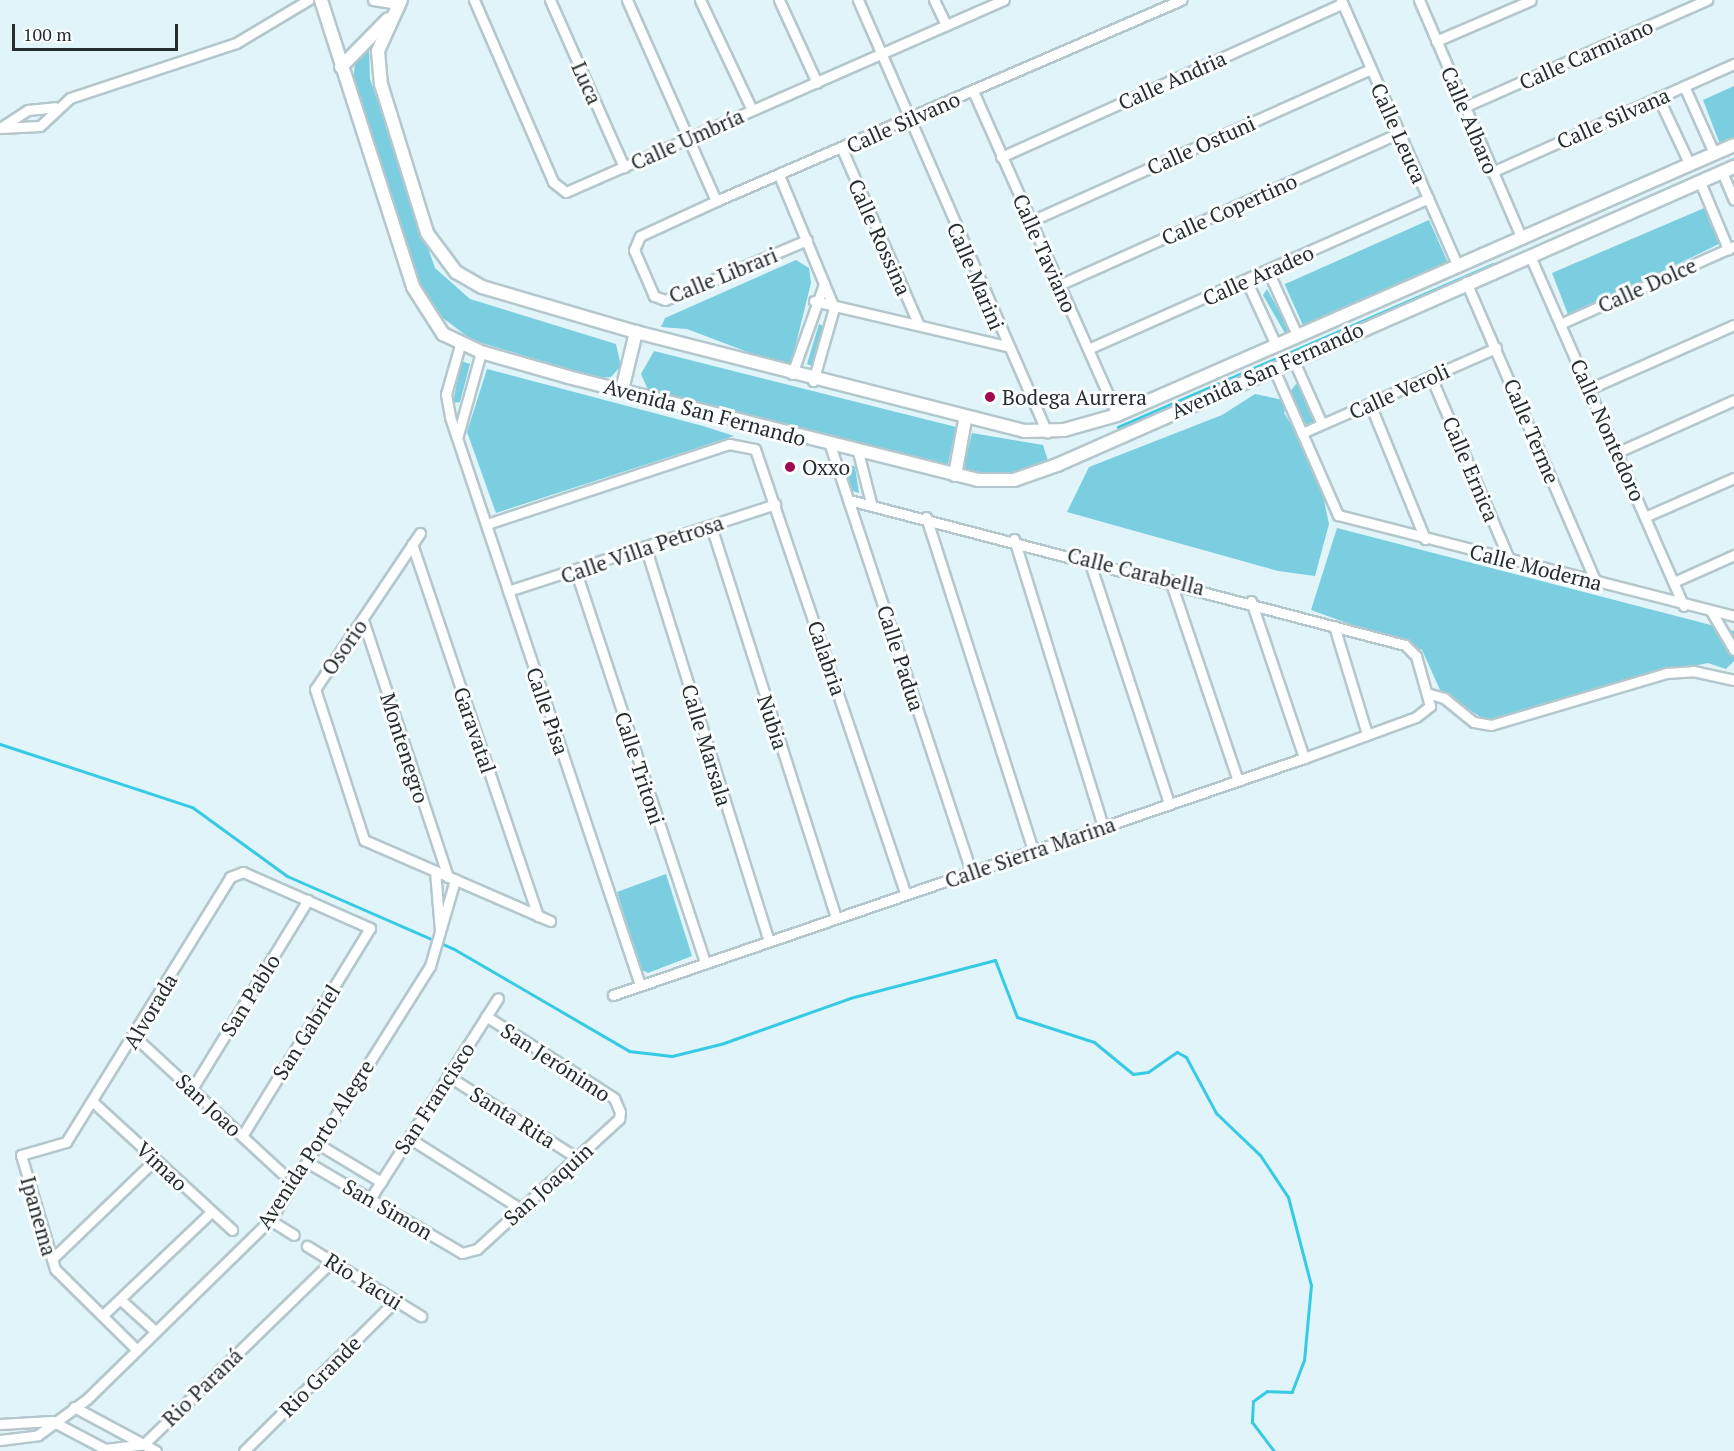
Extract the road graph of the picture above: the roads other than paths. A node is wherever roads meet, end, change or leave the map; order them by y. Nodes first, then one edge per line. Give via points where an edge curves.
1 (308, 0) edge
2 (321, 0) edge
3 (373, 0) edge
4 (474, 0) edge
5 (550, 0) edge
6 (627, 0) edge
7 (700, 0) edge
8 (779, 0) edge
9 (858, 0) edge
10 (934, 0) edge
11 (1004, 0) edge
12 (1181, 0) edge
13 (1419, 0) edge
14 (1531, 0) edge
15 (1707, 0) edge
16 (399, 2) edge
17 (1342, 2) edge
18 (388, 18) junction
19 (946, 25) junction
20 (1436, 41) junction
21 (882, 55) junction
22 (1734, 64) edge
23 (341, 67) junction
24 (1371, 69) junction
25 (817, 83) junction
26 (1684, 86) junction
27 (973, 91) junction
28 (1659, 98) junction
29 (55, 107) junction
30 (1464, 107) junction
31 (752, 110) junction
32 (908, 119) junction
33 (0, 128) edge
34 (1399, 133) junction
35 (689, 137) junction
36 (1734, 144) edge
37 (842, 149) junction
38 (1714, 153) junction
39 (1001, 157) junction
40 (1690, 165) junction
41 (1734, 166) edge
42 (624, 167) junction
43 (1492, 172) junction
44 (1722, 172) junction
45 (779, 175) junction
46 (1700, 182) junction
47 (1428, 198) junction
48 (1734, 200) edge
49 (716, 201) junction
50 (1030, 221) junction
51 (1522, 238) junction
52 (807, 240) junction
53 (1731, 248) edge
54 (633, 250) joint
55 (1491, 252) junction
56 (1530, 256) junction
57 (1458, 266) junction
58 (1498, 269) junction
59 (1268, 271) junction
60 (1247, 282) junction
61 (1466, 282) junction
62 (824, 284) junction
63 (1059, 285) junction
64 (814, 301) junction
65 (834, 308) junction
66 (1560, 324) junction
67 (919, 325) junction
68 (1734, 325) edge
69 (636, 332) junction
70 (1297, 335) junction
71 (460, 345) junction
72 (1276, 345) junction
73 (1006, 346) junction
74 (1496, 348) junction
75 (1088, 349) junction
76 (481, 352) junction
77 (1293, 359) junction
78 (1273, 368) junction
79 (792, 374) junction
80 (1431, 377) junction
81 (813, 381) junction
82 (1589, 389) junction
83 (622, 390) junction
84 (1734, 400) edge
85 (1370, 404) junction
86 (1117, 415) junction
87 (965, 420) junction
88 (1322, 424) junction
89 (1047, 432) junction
90 (1302, 433) junction
91 (458, 435) junction
92 (830, 444) junction
93 (858, 452) junction
94 (1618, 452) junction
95 (955, 475) junction
96 (1734, 478) edge
97 (849, 500) junction
98 (871, 503) junction
99 (775, 504) junction
100 (1647, 516) junction
101 (926, 517) junction
102 (487, 524) junction
103 (711, 526) junction
104 (420, 533) dead end
105 (1014, 539) junction
106 (1425, 539) junction
107 (412, 544) junction
108 (646, 549) junction
109 (1734, 555) edge
110 (1089, 560) junction
111 (1510, 561) junction
112 (576, 572) junction
113 (1170, 580) junction
114 (1676, 581) junction
115 (1596, 582) junction
116 (508, 591) junction
117 (1251, 601) junction
118 (1684, 606) junction
119 (1711, 611) junction
120 (1734, 616) edge
121 (363, 620) junction
122 (1334, 626) junction
123 (1734, 650) edge
124 (1734, 680) edge
125 (1430, 694) junction
126 (1367, 734) junction
127 (1304, 758) junction
128 (1238, 781) junction
129 (1169, 804) junction
130 (1103, 827) junction
131 (1033, 851) junction
132 (435, 871) junction
133 (971, 872) junction
134 (451, 878) junction
135 (906, 894) junction
136 (308, 900) junction
137 (538, 916) junction
138 (836, 918) junction
139 (550, 921) dead end
140 (440, 939) junction
141 (769, 941) junction
142 (705, 963) junction
143 (640, 986) junction
144 (613, 995) dead end
145 (498, 998) dead end
146 (486, 1016) junction
147 (135, 1037) junction
148 (448, 1076) junction
149 (192, 1089) junction
150 (93, 1102) junction
151 (621, 1112) joint
152 (242, 1136) junction
153 (409, 1138) junction
154 (318, 1144) junction
155 (21, 1155) joint
156 (577, 1158) junction
157 (155, 1160) junction
158 (307, 1162) junction
159 (282, 1173) dead end
160 (381, 1182) junction
161 (370, 1199) junction
162 (521, 1209) junction
163 (211, 1212) junction
164 (270, 1220) junction
165 (232, 1230) dead end
166 (294, 1235) dead end
167 (308, 1246) dead end
168 (470, 1252) joint
169 (52, 1259) junction
170 (332, 1261) junction
171 (121, 1300) junction
172 (396, 1300) junction
173 (103, 1315) junction
174 (421, 1316) dead end
175 (156, 1332) junction
176 (137, 1350) junction
177 (74, 1407) junction
178 (52, 1421) junction
179 (0, 1424) edge
180 (0, 1440) edge
181 (144, 1444) junction
182 (156, 1451) edge
183 (244, 1451) edge

1 - 29 street via 236,43
2 - 23 street, Avenida San Fernando
3 - 16 street
4 - 42 street, Calle Umbría via 553,182 566,192
5 - 42 street, Luca
6 - 35 street
7 - 31 street
8 - 25 street
9 - 21 street, Calle Marini
10 - 19 street
11 - 19 street, Calle Umbría
12 - 27 street, Calle Silvano
13 - 20 street, Calle Albaro
14 - 20 street
15 - 30 street, Calle Carmiano
16 - 18 street, Avenida San Fernando
17 - 24 street, Calle Leuca
17 - 39 street, Calle Andria
18 - 23 street
18 - 69 street, Avenida San Fernando via 378,51 381,84 427,232 441,256 482,287
19 - 21 street, Calle Umbría
20 - 30 street, Calle Albaro
21 - 25 street, Calle Umbría
21 - 32 street, Calle Marini
22 - 26 street, Calle Silvana
23 - 71 street, Avenida San Fernando via 420,306 443,334
24 - 34 street, Calle Leuca
24 - 50 street, Calle Ostuni
25 - 31 street, Calle Umbría
26 - 28 street, Calle Silvana
26 - 38 street
27 - 32 street, Calle Silvano
27 - 39 street, Calle Taviano
28 - 40 street
28 - 43 street, Calle Silvana
29 - 33 street via 28,110
29 - 33 street via 40,126
30 - 43 street, Calle Albaro
31 - 35 street, Calle Umbría
32 - 37 street, Calle Silvano
32 - 73 street, Calle Marini
34 - 47 street, Calle Leuca
34 - 63 street, Calle Copertino
35 - 42 street, Calle Umbría
35 - 49 street
36 - 38 street, Avenida San Fernando
37 - 45 street, Calle Silvano
37 - 67 street, Calle Rossina
38 - 40 street, Avenida San Fernando
39 - 50 street, Calle Taviano
40 - 51 street, Avenida San Fernando
41 - 44 street, Avenida San Fernando
43 - 51 street, Calle Albaro
44 - 46 street, Avenida San Fernando
44 - 48 street
45 - 49 street, Calle Silvano
45 - 52 street
46 - 53 street
46 - 56 street, Avenida San Fernando
47 - 57 street, Calle Leuca
47 - 59 street, Calle Aradeo
49 - 54 street, Calle Silvano via 640,236
50 - 63 street, Calle Taviano
51 - 55 street, Avenida San Fernando
52 - 54 street, Calle Librari via 665,300 654,296
52 - 62 street
53 - 66 street, Calle Dolce
55 - 57 street, Avenida San Fernando
55 - 58 street
56 - 58 street, Avenida San Fernando
56 - 66 street, Calle Nontedoro
57 - 70 street, Avenida San Fernando
58 - 61 street, Avenida San Fernando
59 - 60 street, Calle Aradeo
59 - 70 street
60 - 72 street
60 - 75 street, Calle Aradeo
61 - 74 street, Calle Terme
61 - 77 street, Avenida San Fernando
62 - 64 street
62 - 65 street
63 - 75 street, Calle Taviano
64 - 65 street
64 - 79 street
65 - 67 street
65 - 81 street
66 - 82 street, Calle Nontedoro
67 - 73 street
68 - 82 street
69 - 79 street, Avenida San Fernando
69 - 83 street
70 - 72 street, Avenida San Fernando
71 - 76 street, Avenida San Fernando
71 - 91 street, Calle Pisa via 446,394
72 - 86 street, Avenida San Fernando
73 - 89 street, Calle Marini
74 - 80 street, Calle Veroli
74 - 115 street, Calle Terme
75 - 86 street, Calle Taviano
76 - 83 street, Avenida San Fernando
76 - 91 street
77 - 78 street, Avenida San Fernando
77 - 88 street
78 - 90 street
78 - 95 street, Avenida San Fernando via 1029,476 998,481
79 - 81 street, Avenida San Fernando
80 - 85 street, Calle Veroli
80 - 111 street, Calle Ernica
81 - 87 street, Avenida San Fernando
82 - 94 street, Calle Nontedoro
83 - 92 street, Avenida San Fernando
84 - 94 street
85 - 88 street, Calle Veroli
85 - 106 street
86 - 89 street, Avenida San Fernando
87 - 89 street, Avenida San Fernando
87 - 95 street
88 - 90 street, Calle Veroli
90 - 106 street, Calle Moderna via 1338,515
91 - 102 street, Calle Pisa
92 - 93 street, Avenida San Fernando
92 - 97 street, Calle Padua
93 - 95 street, Avenida San Fernando
93 - 98 street
94 - 100 street, Calle Nontedoro
96 - 100 street
97 - 98 street, Calle Carabella
97 - 133 street, Calle Padua
98 - 101 street, Calle Carabella
99 - 102 street, Calabria via 755,449 729,444
99 - 103 street, Calle Villa Petrosa
99 - 135 street, Calabria
100 - 114 street, Calle Nontedoro
101 - 105 street, Calle Carabella
101 - 131 street
102 - 116 street, Calle Pisa
103 - 108 street, Calle Villa Petrosa
103 - 138 street, Nubia
104 - 107 street, Osorio
105 - 110 street, Calle Carabella
105 - 130 street
106 - 111 street, Calle Moderna
107 - 121 street, Osorio
107 - 137 street, Garavatal
108 - 112 street, Calle Villa Petrosa
108 - 141 street, Calle Marsala
109 - 114 street
110 - 113 street, Calle Carabella
110 - 129 street
111 - 115 street, Calle Moderna
112 - 116 street, Calle Villa Petrosa
112 - 142 street, Calle Tritoni
113 - 117 street, Calle Carabella
113 - 128 street
114 - 118 street, Calle Nontedoro
115 - 118 street, Calle Moderna
116 - 143 street, Calle Pisa
117 - 122 street, Calle Carabella
117 - 127 street
118 - 119 street, Calle Moderna
119 - 120 street, Calle Moderna
119 - 123 street
121 - 132 street, Osorio via 315,688 364,840
121 - 134 street, Montenegro
122 - 125 street, Calle Carabella via 1405,645 1416,656
122 - 126 street
124 - 125 street via 1693,671 1667,673 1491,725 1474,722 1444,698
125 - 126 street, Calle Sierra Marina via 1424,714
126 - 127 street, Calle Sierra Marina
127 - 128 street, Calle Sierra Marina
128 - 129 street, Calle Sierra Marina
129 - 130 street, Calle Sierra Marina
130 - 131 street, Calle Sierra Marina
131 - 133 street, Calle Sierra Marina
132 - 134 street
132 - 140 street
133 - 135 street, Calle Sierra Marina
134 - 137 street
134 - 140 street, Avenida Porto Alegre
135 - 138 street, Calle Sierra Marina
136 - 147 street, Alvorada via 243,872 230,878
136 - 149 street, San Pablo
136 - 152 street, San Gabriel via 370,927
137 - 139 street
138 - 141 street, Calle Sierra Marina
140 - 154 street, Avenida Porto Alegre via 430,966
141 - 142 street, Calle Sierra Marina
142 - 143 street, Calle Sierra Marina
143 - 144 street, Calle Sierra Marina
145 - 146 street, San Francisco
146 - 148 street, San Francisco
146 - 151 street, San Jerónimo via 614,1098
147 - 149 street, San Joao
147 - 150 street, Alvorada
148 - 153 street, San Francisco
148 - 156 street, Santa Rita
149 - 152 street, San Joao
150 - 155 street, Alvorada via 66,1142
150 - 157 street, Vimao
151 - 156 street, San Joaquin
152 - 159 street, San Joao
153 - 160 street, San Francisco
153 - 162 street
154 - 158 street, Avenida Porto Alegre
154 - 160 street, San Simon
155 - 169 street, Ipanema
156 - 162 street, San Joaquin
157 - 163 street, Vimao
157 - 169 street
158 - 161 street, San Simon
158 - 164 street, Avenida Porto Alegre
160 - 161 street, San Francisco
161 - 168 street, San Simon via 462,1253
162 - 168 street, San Joaquin
163 - 165 street, Vimao
163 - 171 street
164 - 166 street
164 - 175 street, Avenida Porto Alegre
167 - 170 street, Rio Yacui
169 - 173 street, Ipanema via 55,1269
170 - 172 street, Rio Yacui
170 - 181 street, Rio Paraná
171 - 173 street
171 - 175 street
172 - 174 street, Rio Yacui
172 - 183 street, Rio Grande
173 - 176 street, Ipanema
175 - 176 street, Avenida Porto Alegre
176 - 177 street, Avenida Porto Alegre
177 - 178 street, Avenida Porto Alegre
177 - 181 street
178 - 179 street
178 - 180 street, Avenida Porto Alegre via 38,1435
178 - 181 street, Rio Paraná via 105,1449
181 - 182 street

